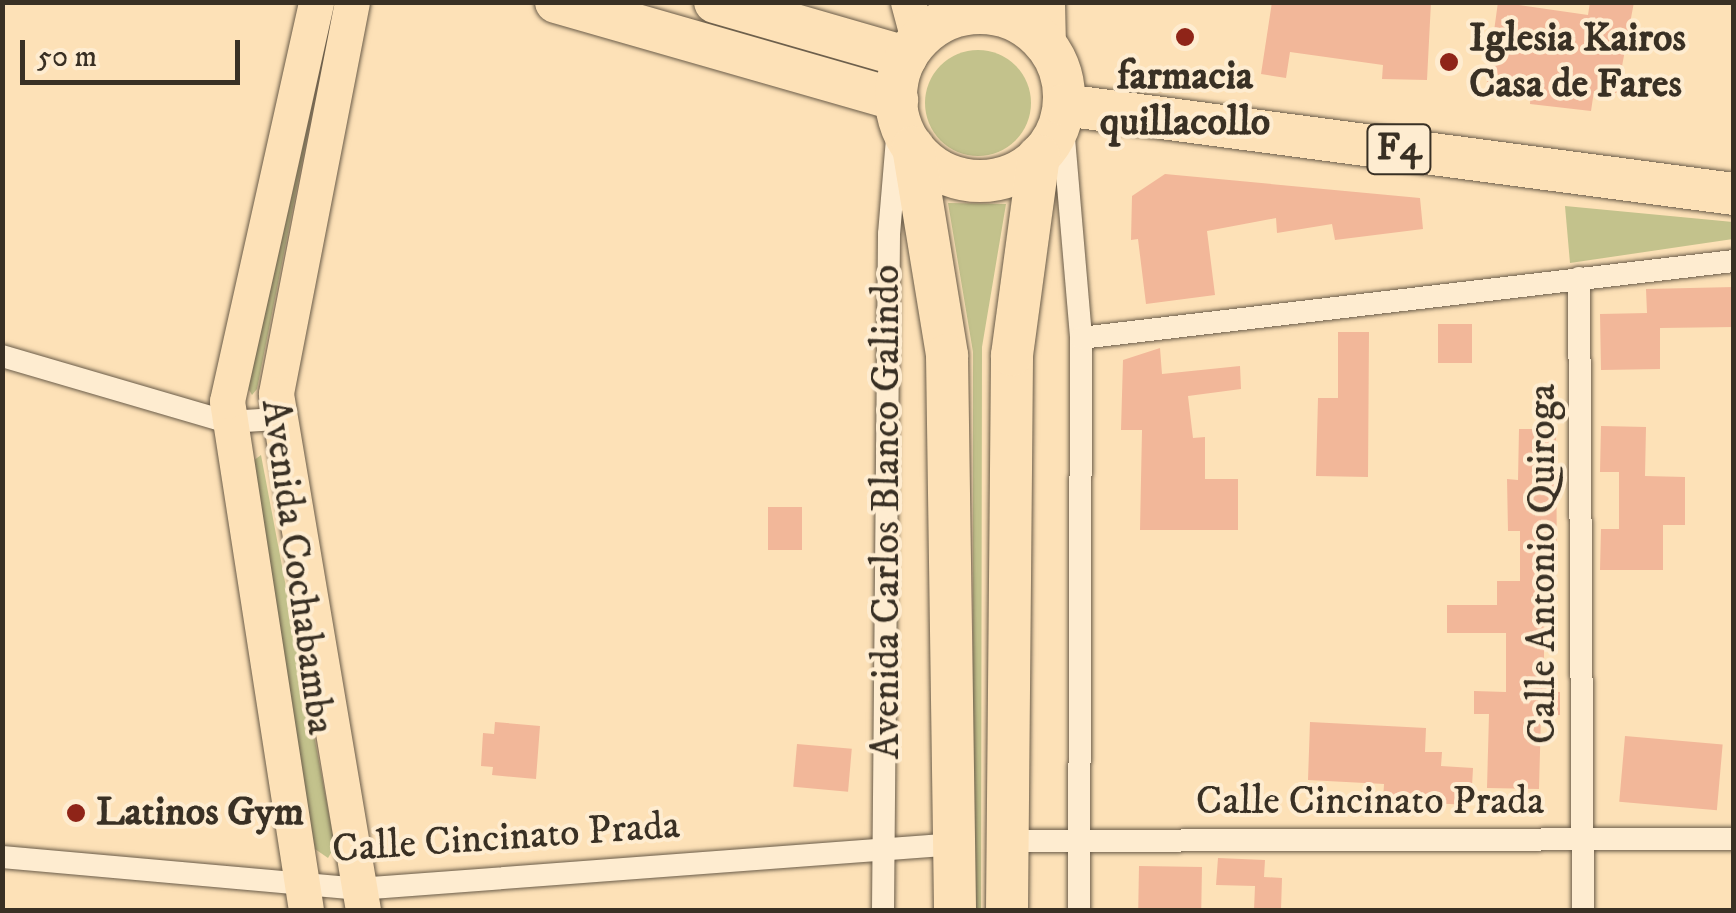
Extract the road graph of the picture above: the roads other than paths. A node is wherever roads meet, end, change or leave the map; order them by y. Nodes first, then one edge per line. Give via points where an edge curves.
1 (316, 2) edge
2 (352, 2) edge
3 (556, 2) edge
4 (716, 2) edge
5 (1047, 2) edge
6 (911, 33) edge
7 (1048, 46) junction
8 (1063, 110) junction
9 (903, 120) junction
10 (1040, 156) junction
11 (1734, 194) edge
12 (1734, 260) edge
13 (1579, 278) junction
14 (1082, 338) junction
15 (2, 356) edge
16 (277, 419) junction
17 (228, 422) junction
18 (1080, 838) junction
19 (1734, 839) edge
20 (1007, 840) junction
21 (1582, 840) junction
22 (956, 844) junction
23 (884, 850) junction
24 (2, 857) edge
25 (304, 899) edge
26 (361, 899) edge
27 (883, 910) edge
28 (955, 910) edge
29 (1007, 910) edge
30 (1079, 910) edge
31 (1583, 910) edge

1 - 17 main road, Avenida Cochabamba via 231,377
2 - 16 main road, Avenida Cochabamba via 278,369
3 - 9 highway
4 - 6 highway
5 - 7 main road
6 - 7 highway via 975,12 1008,17
6 - 9 highway
7 - 8 highway
8 - 10 highway
8 - 11 highway, F4
8 - 14 street
9 - 10 highway via 943,172 981,181 1006,176
9 - 22 highway, Avenida Carlos Blanco Galindo via 947,355
9 - 23 street, Avenida Carlos Blanco Galindo via 889,234
10 - 20 highway via 1012,355
12 - 13 street
13 - 14 street
13 - 21 street, Calle Antonio Quiroga
14 - 18 street
15 - 17 street
16 - 17 street
16 - 26 main road, Avenida Cochabamba
17 - 25 main road, Avenida Cochabamba
18 - 20 street, Calle Cincinato Prada
18 - 21 street, Calle Cincinato Prada
18 - 30 street
19 - 21 street, Calle Cincinato Prada
20 - 29 highway
21 - 31 street, Calle Antonio Quiroga
22 - 23 street, Calle Cincinato Prada
22 - 28 highway, Avenida Carlos Blanco Galindo
23 - 26 street, Calle Cincinato Prada
23 - 27 street, Avenida Carlos Blanco Galindo
24 - 25 street, Calle Cincinato Prada
25 - 26 street, Calle Cincinato Prada

